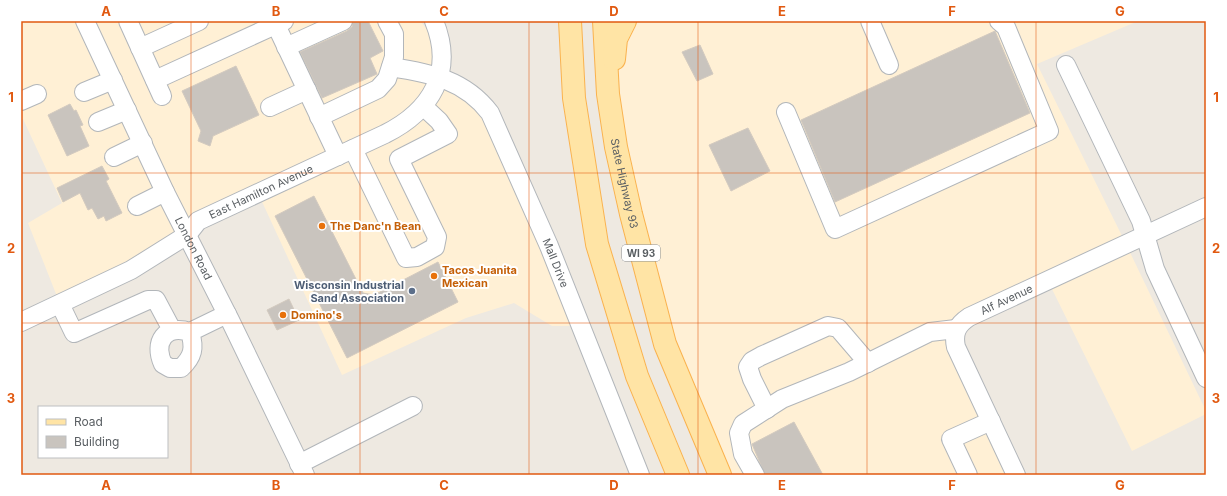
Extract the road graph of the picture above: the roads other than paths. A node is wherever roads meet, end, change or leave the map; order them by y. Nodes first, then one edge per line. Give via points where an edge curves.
1 (85, 21) edge
2 (128, 21) edge
3 (199, 21) edge
4 (343, 21) edge
5 (387, 21) edge
6 (434, 21) edge
7 (558, 21) edge
8 (570, 21) edge
9 (604, 21) edge
10 (625, 21) edge
11 (870, 21) edge
12 (280, 23) edge
13 (1008, 23) edge
14 (286, 47) junction
15 (140, 48) junction
16 (572, 62) junction
17 (889, 65) dead end
18 (1066, 65) dead end
19 (391, 67) junction
20 (439, 76) junction
21 (113, 80) junction
22 (155, 80) junction
23 (307, 90) junction
24 (84, 92) dead end
25 (608, 94) junction
26 (162, 96) dead end
27 (424, 106) junction
28 (270, 107) dead end
29 (127, 110) junction
30 (786, 112) dead end
31 (319, 117) junction
32 (98, 122) dead end
33 (400, 126) junction
34 (143, 143) junction
35 (414, 151) junction
36 (346, 152) junction
37 (114, 157) dead end
38 (165, 192) junction
39 (137, 206) dead end
40 (1206, 207) edge
41 (187, 235) junction
42 (1146, 235) junction
43 (60, 304) junction
44 (227, 314) junction
45 (21, 322) edge
46 (956, 329) junction
47 (172, 330) junction
48 (190, 332) junction
49 (868, 363) junction
50 (1206, 378) edge
51 (413, 406) dead end
52 (767, 409) junction
53 (991, 421) junction
54 (302, 470) edge
55 (640, 475) edge
56 (678, 475) edge
57 (720, 475) edge
58 (755, 475) edge
59 (968, 475) edge
60 (1016, 475) edge

1 - 21 street, London Road
2 - 15 street
3 - 15 street
4 - 14 street
5 - 19 street via 394,34
6 - 20 street, East Hamilton Avenue via 440,44
7 - 16 main road
8 - 16 main road
9 - 25 main road, State Highway 93 / WI 93
10 - 25 main road via 616,39
11 - 17 street
12 - 14 street
12 - 22 street
13 - 30 street via 1049,131 835,229
14 - 23 street
15 - 22 street
16 - 56 main road via 574,98 597,244 637,376
18 - 42 street
19 - 20 street, Mall Drive
19 - 31 street via 387,79 378,89
20 - 27 street, East Hamilton Avenue
20 - 55 street, Mall Drive via 471,93 490,113 549,246
21 - 24 street
21 - 29 street, London Road
22 - 26 street
23 - 28 street
23 - 31 street
25 - 57 main road, State Highway 93 / WI 93 via 617,154 665,344
27 - 33 street, East Hamilton Avenue
27 - 35 street via 448,134
29 - 32 street
29 - 34 street, London Road
31 - 36 street
33 - 35 street
33 - 36 street, East Hamilton Avenue
34 - 37 street
34 - 38 street, London Road
35 - 36 street via 399,159 437,237 435,247 418,257 406,258
36 - 41 street, East Hamilton Avenue via 198,221
38 - 39 street
38 - 41 street, London Road
40 - 42 street, Alf Avenue
41 - 43 street, East Hamilton Avenue via 131,270
41 - 44 street, London Road
42 - 46 street, Alf Avenue via 969,317
42 - 50 street via 1155,270
43 - 45 street, East Hamilton Avenue
43 - 47 street via 74,333 148,300 156,300
44 - 48 street
44 - 54 street, London Road
46 - 49 street via 930,332
46 - 53 street via 956,347
47 - 48 street
47 - 48 street via 164,336 159,345 159,355 163,364 170,368 181,368 189,361 193,343
49 - 52 street via 782,399
49 - 52 street via 838,328 828,326 761,356 748,367
51 - 54 street
52 - 58 street via 743,424 739,434 743,454
53 - 59 street via 951,439
53 - 60 street

